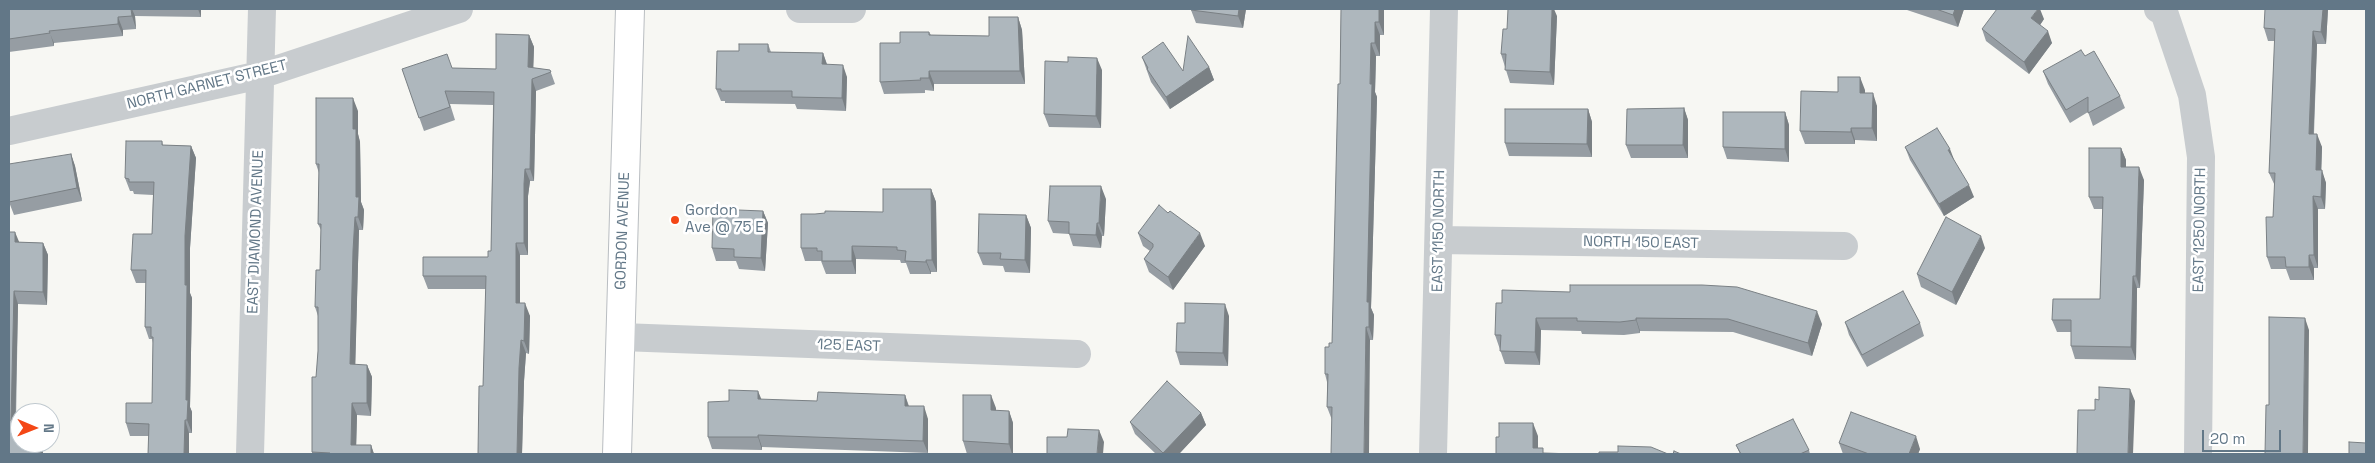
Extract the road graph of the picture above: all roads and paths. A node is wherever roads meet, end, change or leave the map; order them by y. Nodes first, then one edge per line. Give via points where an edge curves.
1 (262, 9) edge
2 (459, 9) edge
3 (630, 9) edge
4 (800, 9) edge
5 (852, 9) edge
6 (1444, 9) edge
7 (2161, 10) edge
8 (260, 76) junction
9 (9, 131) edge
10 (1438, 240) junction
11 (1844, 246) dead end
12 (620, 337) junction
13 (1078, 354) dead end
14 (250, 454) edge
15 (617, 454) edge
16 (1433, 454) edge
17 (2198, 454) edge

1 - 8 street, EAST DIAMOND AVENUE
2 - 8 street, NORTH GARNET STREET
3 - 12 main road, GORDON AVENUE
4 - 5 street
6 - 10 street, EAST 1150 NORTH
7 - 17 street, EAST 1250 NORTH via 2192,95 2201,157
8 - 9 street, NORTH GARNET STREET
8 - 14 street, EAST DIAMOND AVENUE
10 - 11 street, NORTH 150 EAST
10 - 16 street, EAST 1150 NORTH
12 - 13 street, 125 EAST
12 - 15 main road, GORDON AVENUE

